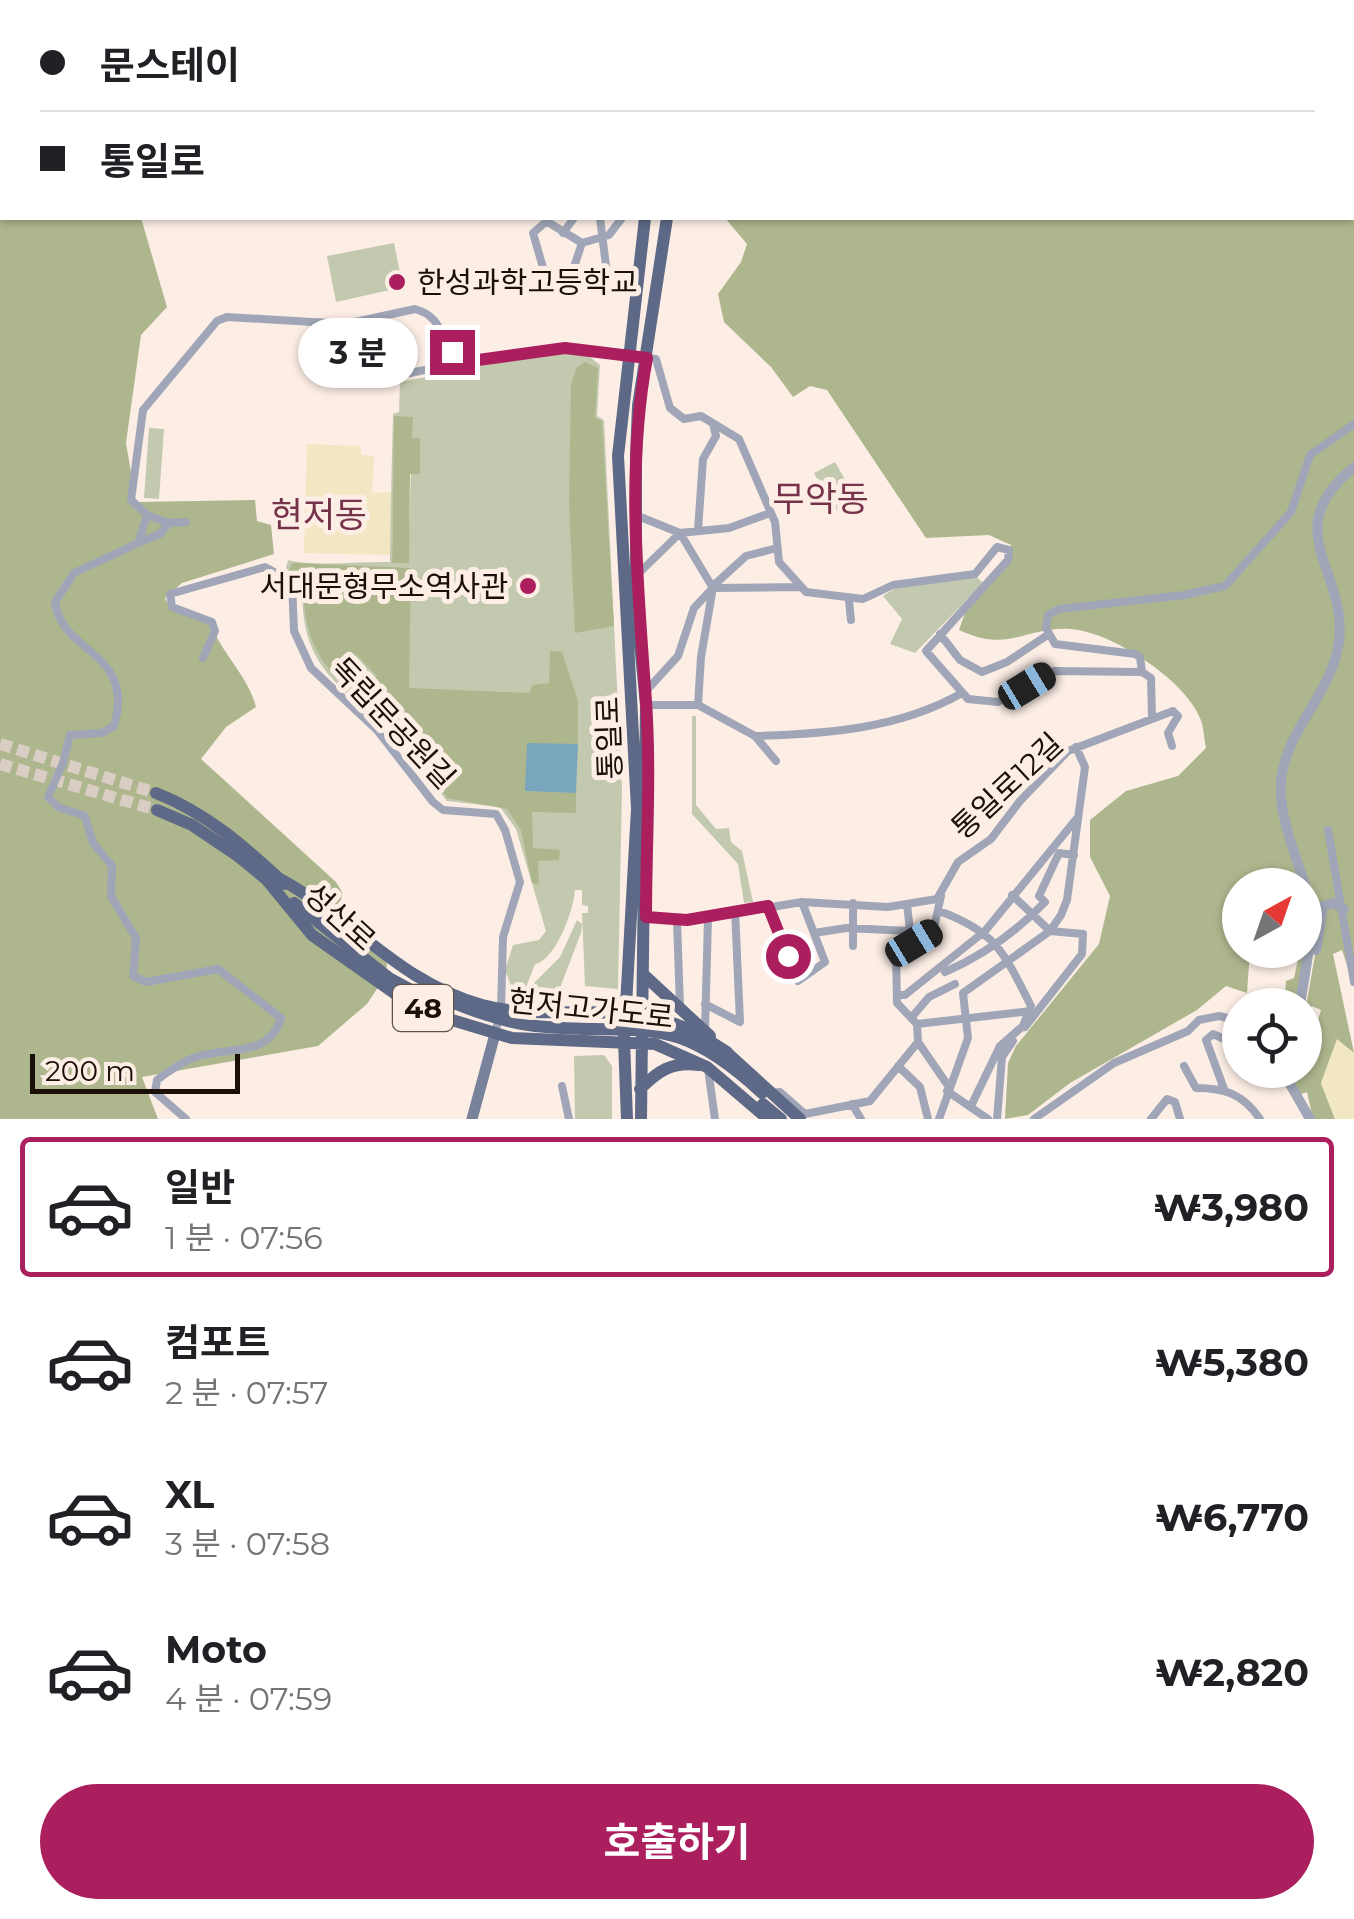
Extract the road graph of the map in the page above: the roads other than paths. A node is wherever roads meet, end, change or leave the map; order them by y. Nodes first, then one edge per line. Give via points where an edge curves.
1 (544, 220) edge
2 (546, 220) edge
3 (573, 220) edge
4 (600, 220) edge
5 (620, 220) edge
6 (646, 220) edge
7 (667, 220) edge
8 (563, 233) junction
9 (604, 238) junction
10 (582, 243) junction
11 (640, 272) junction
12 (607, 274) junction
13 (571, 276) junction
14 (640, 357) junction
15 (464, 362) junction
16 (410, 373) dead end
17 (713, 424) junction
18 (1354, 424) edge
19 (1354, 467) edge
20 (770, 513) junction
21 (638, 516) junction
22 (146, 520) junction
23 (186, 522) dead end
24 (169, 523) junction
25 (698, 530) junction
26 (680, 533) junction
27 (138, 542) junction
28 (777, 548) junction
29 (638, 574) junction
30 (713, 587) junction
31 (801, 587) junction
32 (849, 600) junction
33 (851, 620) dead end
34 (940, 634) junction
35 (1048, 634) junction
36 (203, 658) dead end
37 (1142, 672) junction
38 (962, 693) junction
39 (641, 701) junction
40 (698, 705) junction
41 (1152, 718) junction
42 (755, 736) junction
43 (1172, 746) dead end
44 (1076, 748) junction
45 (776, 761) dead end
46 (156, 793) tunnel mouth
47 (157, 810) tunnel mouth
48 (1078, 818) junction
49 (1328, 830) dead end
50 (1074, 855) junction
51 (1301, 868) edge
52 (280, 879) junction
53 (266, 880) junction
54 (1023, 881) junction
55 (941, 892) junction
56 (1012, 895) junction
57 (1038, 896) junction
58 (802, 902) junction
59 (853, 904) junction
60 (908, 904) junction
61 (768, 906) junction
62 (1344, 909) junction
63 (735, 910) junction
64 (940, 911) junction
65 (1033, 914) junction
66 (646, 917) junction
67 (708, 917) junction
68 (677, 921) junction
69 (853, 929) junction
70 (985, 931) junction
71 (1050, 931) junction
72 (814, 932) junction
73 (853, 946) dead end
74 (996, 946) junction
75 (1008, 961) junction
76 (943, 968) junction
77 (645, 976) junction
78 (1354, 982) edge
79 (955, 984) junction
80 (1305, 988) edge
81 (963, 993) junction
82 (897, 995) junction
83 (438, 1001) junction
84 (705, 1004) junction
85 (501, 1008) junction
86 (680, 1009) junction
87 (1034, 1012) junction
88 (588, 1014) junction
89 (619, 1014) junction
90 (642, 1016) junction
91 (1222, 1017) edge
92 (968, 1018) junction
93 (914, 1021) junction
94 (699, 1032) junction
95 (496, 1034) junction
96 (1222, 1038) edge
97 (577, 1041) junction
98 (624, 1041) junction
99 (641, 1041) junction
100 (918, 1042) junction
101 (679, 1052) junction
102 (730, 1055) junction
103 (625, 1065) junction
104 (898, 1066) junction
105 (1184, 1066) dead end
106 (711, 1070) junction
107 (1222, 1084) edge
108 (562, 1086) dead end
109 (1292, 1088) edge
110 (640, 1089) junction
111 (1224, 1089) joint
112 (948, 1090) junction
113 (766, 1095) junction
114 (852, 1104) junction
115 (972, 1104) junction
116 (1052, 1107) junction
117 (186, 1119) edge
118 (472, 1119) edge
119 (568, 1119) edge
120 (627, 1119) edge
121 (641, 1119) edge
122 (715, 1119) edge
123 (768, 1119) edge
124 (780, 1119) edge
125 (790, 1119) edge
126 (800, 1119) edge
127 (861, 1119) edge
128 (928, 1119) edge
129 (938, 1119) edge
130 (988, 1119) edge
131 (997, 1119) edge
132 (1034, 1119) edge
133 (1058, 1119) edge
134 (1151, 1119) edge
135 (1180, 1119) edge
136 (1260, 1119) edge
137 (1310, 1119) edge

1 - 13 street via 533,232 546,278
2 - 8 street
3 - 8 street
4 - 9 street
5 - 9 street
6 - 11 main road, 통일로
7 - 14 main road, 통일로
8 - 10 street
9 - 10 street
9 - 12 street
10 - 13 street
11 - 12 street
11 - 14 main road, 통일로
12 - 13 street
14 - 15 street via 565,348
14 - 17 street via 661,366 670,408 684,420 701,416
14 - 21 main road, 통일로
14 - 39 main road, 통일로 via 618,456
15 - 16 street
15 - 22 street via 440,323 420,310 346,324 217,321 142,410 131,500
17 - 20 street via 739,439
17 - 25 street
18 - 35 street via 1310,455 1292,512 1224,586 1059,608 1048,616
19 - 51 street via 1322,502 1316,536 1339,622 1334,669 1286,759 1281,782
20 - 25 street via 729,528
20 - 28 street
21 - 26 street
21 - 29 main road, 통일로
22 - 24 street
22 - 27 street
23 - 24 street
24 - 27 street
25 - 26 street
26 - 29 street
26 - 30 street
27 - 117 street via 74,573 54,602 60,622 108,665 116,680 117,712 107,731 70,735 48,797 85,816 93,843 112,866 111,896 136,938 135,978 154,981 218,969 281,1018 265,1042 192,1058 157,1080 155,1092
28 - 30 street via 746,556
28 - 31 street via 778,562
29 - 39 main road, 통일로
30 - 31 street
30 - 39 street via 694,608 678,656
30 - 40 street
31 - 32 street
32 - 33 street
32 - 34 street via 974,574 997,547 1009,550 1008,560
34 - 35 street via 960,660 982,672
34 - 38 street via 927,656
35 - 37 street via 1068,649 1135,654
36 - 85 street, 독립문공원길 via 215,631 212,622 172,608 170,594 265,567 292,582 294,631 311,668 377,730 432,802 443,810 496,814 520,882 503,936
37 - 38 street via 1054,671 989,704
37 - 41 street via 1151,678
38 - 42 street via 849,732
39 - 40 street, 통일로
39 - 66 main road, 통일로
39 - 89 main road, 통일로 via 628,996
40 - 42 street, 통일로
41 - 43 street via 1178,716 1168,733
41 - 44 street, 통일로12길
42 - 45 street, 통일로
44 - 48 street via 1085,767
44 - 55 street, 통일로12길 via 1020,800 991,839 958,862
46 - 52 main road, 성산로 / 48 via 190,807
47 - 53 main road, 성산로 / 48 via 203,832
48 - 50 street
48 - 54 street
49 - 62 street
50 - 57 street via 1060,852
50 - 71 street via 1068,900
52 - 83 main road, 현저고가도로 / 48 via 374,960
52 - 85 main road via 419,980
53 - 83 main road, 현저고가도로 / 48 via 351,951
53 - 95 main road, 성산로 / 48 via 312,934 350,964 442,1017
54 - 56 street
54 - 57 street
55 - 60 street via 937,899
55 - 64 street
56 - 65 street
56 - 70 street
57 - 65 street via 1045,902
58 - 59 street
58 - 61 street
58 - 72 street
59 - 60 street
59 - 69 street
60 - 69 street via 910,932
61 - 63 street
61 - 72 street via 798,981 825,962
62 - 78 street
62 - 80 street via 1323,906
63 - 67 street
63 - 84 street via 740,1022
64 - 70 street
64 - 82 street via 932,932 896,954
65 - 71 street
65 - 74 street
66 - 68 street
66 - 77 main road, 통일로
67 - 68 street
67 - 84 street
68 - 86 street
69 - 72 street
69 - 73 street
70 - 74 street
70 - 76 street
71 - 75 street
71 - 87 street via 1083,934 1082,954
74 - 75 street
74 - 76 street
75 - 81 street
75 - 87 street
76 - 79 street
76 - 82 street
77 - 86 main road
77 - 90 main road, 통일로
79 - 81 street
79 - 93 street via 929,997
81 - 92 street
82 - 93 street
83 - 113 main road, 현저고가도로 / 48, bridge via 512,1022 672,1034 716,1054
84 - 94 street
85 - 88 main road
85 - 95 street
86 - 94 main road
87 - 92 street
87 - 115 street via 1000,1046
87 - 131 street via 1002,1056
88 - 89 main road
88 - 97 main road via 590,1026
89 - 90 main road
89 - 98 main road
90 - 94 main road
90 - 99 main road, 통일로
91 - 116 street via 1199,1020 1114,1064
92 - 93 street
92 - 112 street via 968,1038
93 - 100 street
94 - 101 main road via 674,1038
94 - 102 main road
95 - 97 main road, 성산로 / 48
95 - 118 main road
96 - 107 street via 1212,1034 1206,1040
97 - 98 main road, 성산로 / 48
97 - 103 main road via 611,1047
98 - 99 main road, 성산로
98 - 103 main road
99 - 101 main road, 성산로
99 - 110 main road, 통일로
100 - 104 street
100 - 112 street
101 - 106 main road, 성산로
102 - 106 street
102 - 113 main road
103 - 120 main road
104 - 114 street via 870,1101
104 - 128 street via 920,1086
105 - 111 street via 1196,1088
106 - 110 main road via 674,1064
106 - 122 street
106 - 123 main road, 성산로
108 - 119 street
109 - 137 street
110 - 121 main road, 통일로
111 - 136 street
112 - 115 street
112 - 129 street
113 - 114 street via 788,1096 805,1114
113 - 124 main road, 48
113 - 125 main road, 48
113 - 126 main road
114 - 127 street
115 - 130 street
116 - 132 street
116 - 133 street
134 - 135 street via 1167,1098

